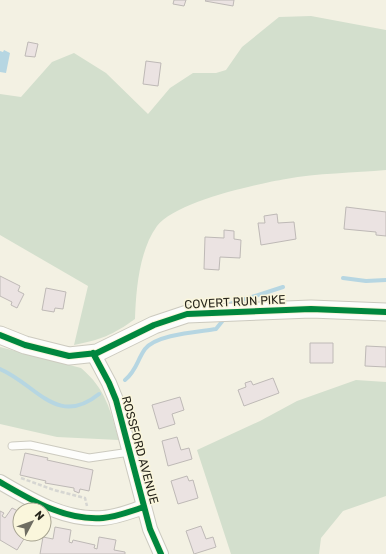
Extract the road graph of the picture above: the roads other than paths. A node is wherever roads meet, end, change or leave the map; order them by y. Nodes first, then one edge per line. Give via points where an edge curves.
1 (386, 312) edge
2 (0, 335) edge
3 (93, 353) junction
4 (12, 446) dead end
5 (130, 452) junction
6 (3, 484) edge
7 (144, 507) junction
8 (161, 554) edge

1 - 3 street, COVERT RUN PIKE via 311,309 187,314 165,320
2 - 3 street, COVERT RUN PIKE via 25,345 69,356
3 - 5 street, ROSSFORD AVENUE via 116,400
4 - 5 lane via 30,445 89,458
5 - 7 street, ROSSFORD AVENUE
6 - 7 street via 47,508 91,518 113,517
7 - 8 street, ROSSFORD AVENUE via 150,530

